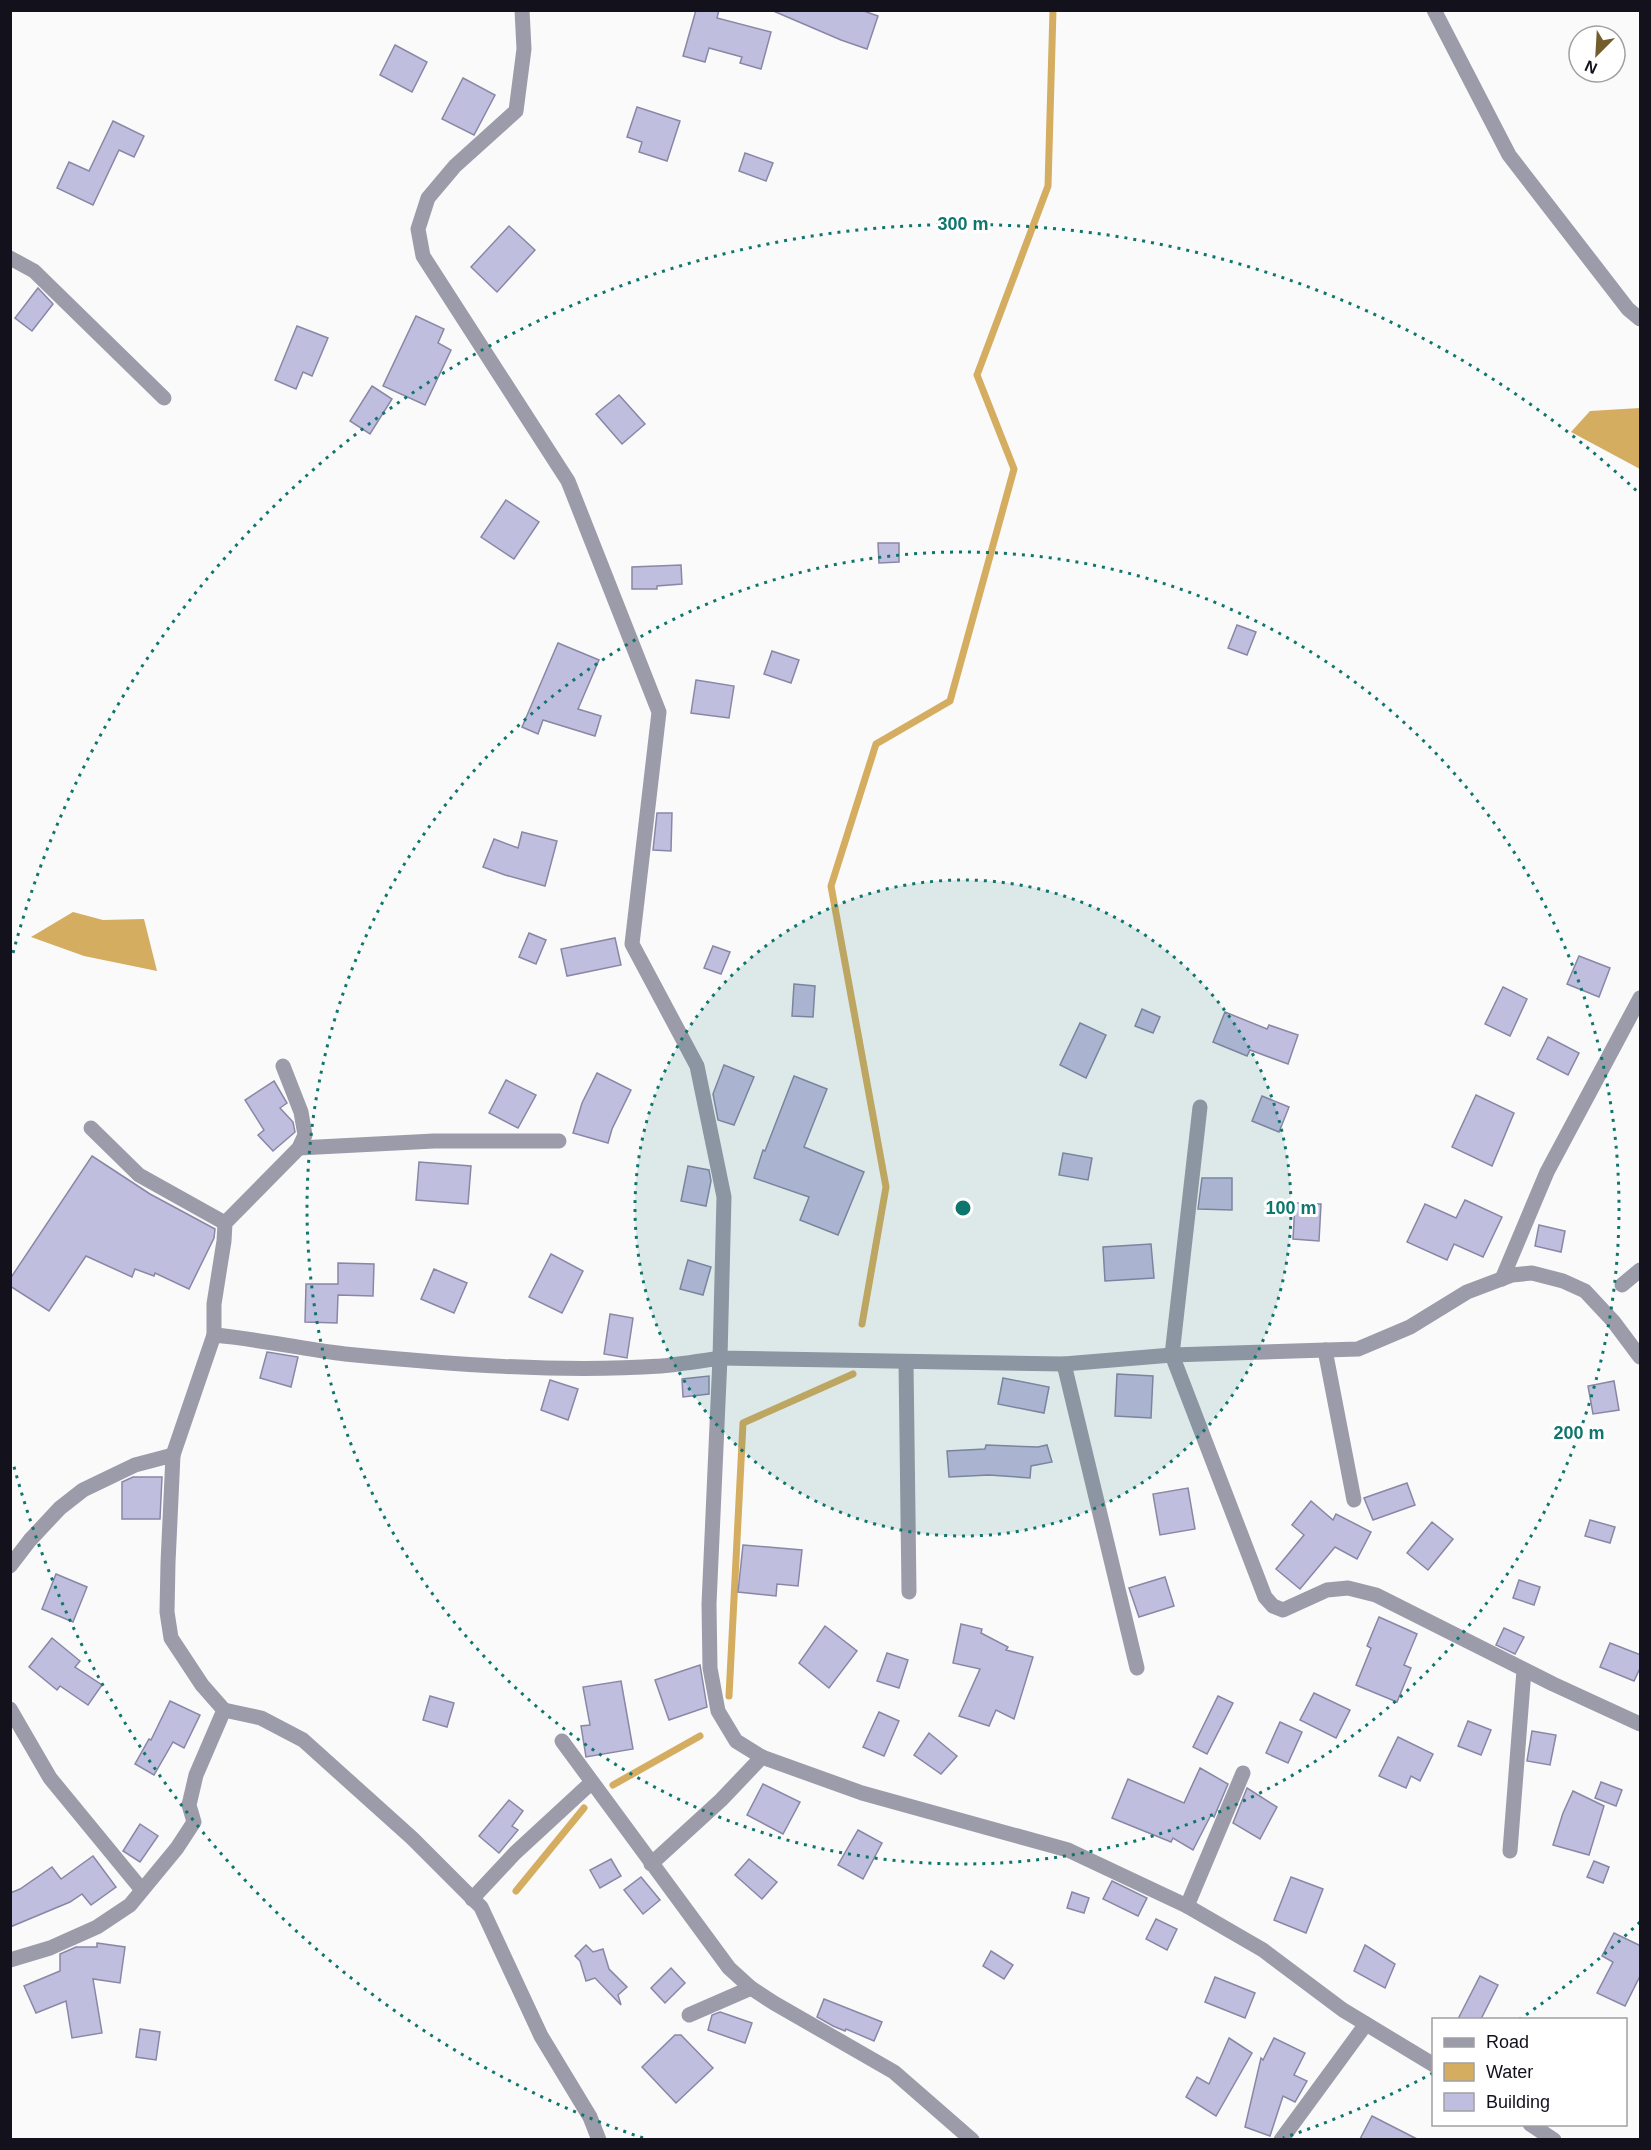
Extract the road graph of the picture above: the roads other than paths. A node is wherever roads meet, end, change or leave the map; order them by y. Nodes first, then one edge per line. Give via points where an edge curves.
1 (522, 10) edge
2 (1434, 10) edge
3 (10, 258) edge
4 (1641, 319) edge
5 (164, 398) dead end
6 (1641, 998) edge
7 (283, 1066) dead end
8 (1200, 1107) dead end
9 (91, 1128) dead end
10 (559, 1141) dead end
11 (299, 1148) junction
12 (225, 1223) junction
13 (1641, 1270) edge
14 (1502, 1279) junction
15 (1622, 1285) dead end
16 (214, 1335) junction
17 (1325, 1350) junction
18 (1172, 1355) junction
19 (1641, 1357) edge
20 (720, 1358) junction
21 (906, 1362) junction
22 (1064, 1364) junction
23 (173, 1455) junction
24 (1354, 1500) dead end
25 (10, 1566) edge
26 (909, 1592) dead end
27 (1137, 1668) dead end
28 (1524, 1670) junction
29 (10, 1709) edge
30 (224, 1710) junction
31 (1641, 1724) edge
32 (562, 1741) dead end
33 (762, 1757) junction
34 (1243, 1773) dead end
35 (592, 1782) junction
36 (1510, 1851) dead end
37 (651, 1864) junction
38 (142, 1890) junction
39 (472, 1899) junction
40 (1187, 1906) junction
41 (10, 1960) edge
42 (751, 1988) junction
43 (689, 2015) dead end
44 (1366, 2024) junction
45 (1432, 2064) edge
46 (1533, 2126) edge
47 (599, 2139) edge
48 (972, 2139) edge
49 (1281, 2139) edge
50 (1554, 2139) edge

1 - 20 street via 524,49 516,111 455,166 428,198 418,229 423,256 568,481 659,712 632,944 697,1066 724,1197
2 - 4 street via 1509,155 1628,309
3 - 5 street via 34,271
6 - 14 street via 1547,1172
7 - 11 street via 301,1112 305,1135
8 - 18 street
9 - 12 street via 139,1175
10 - 11 street via 434,1141
11 - 12 street
12 - 16 street via 214,1304
13 - 15 street
14 - 17 street via 1467,1292 1410,1327 1358,1349
14 - 19 street via 1532,1273 1585,1291
16 - 20 street via 342,1354 435,1362 591,1368
16 - 23 street
17 - 18 street
17 - 24 street
18 - 22 street
18 - 28 street via 1265,1598 1273,1606 1283,1610 1327,1590 1348,1588 1376,1596
20 - 21 street
20 - 33 street via 709,1604 710,1668 718,1711 736,1740
21 - 22 street
21 - 26 street
22 - 27 street
23 - 25 street via 135,1464 83,1490 60,1508
23 - 30 street via 167,1612 171,1638
28 - 31 street
28 - 36 street
29 - 38 street via 50,1778
30 - 38 street via 196,1775 189,1805 194,1822
30 - 39 street via 261,1719 303,1740 412,1838
32 - 35 street
33 - 37 street
33 - 40 street via 862,1793 1068,1850
34 - 40 street
35 - 37 street
35 - 39 street
37 - 42 street via 729,1968
38 - 41 street via 129,1905 97,1927
39 - 47 street via 481,1907 541,2036
40 - 44 street via 1263,1950
42 - 43 street
42 - 48 street via 894,2072
44 - 45 street
44 - 49 street
46 - 50 street

